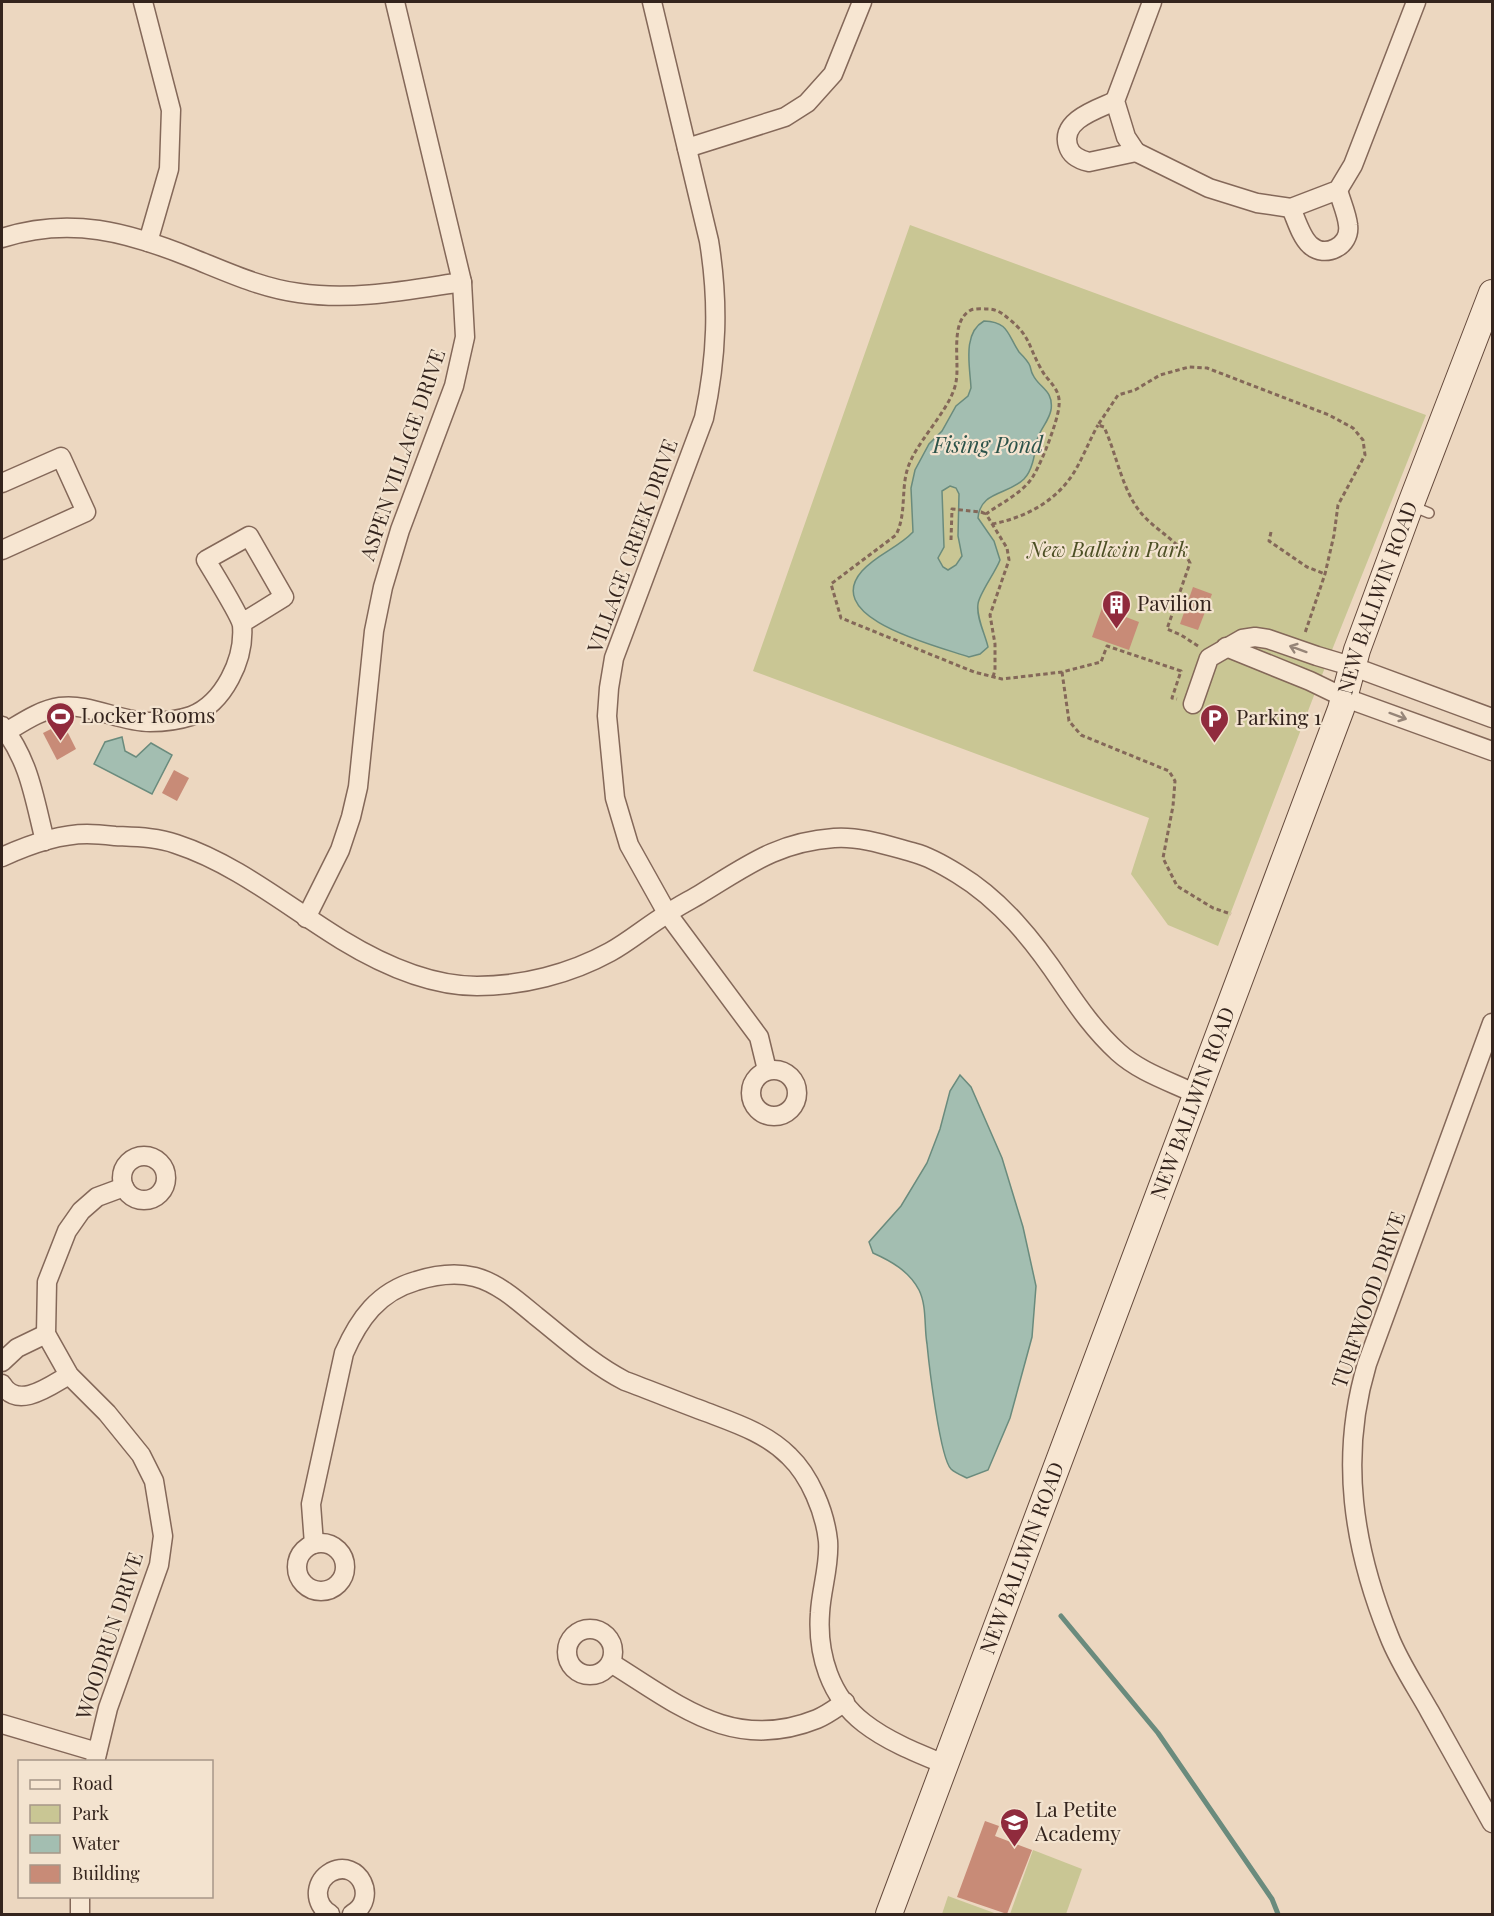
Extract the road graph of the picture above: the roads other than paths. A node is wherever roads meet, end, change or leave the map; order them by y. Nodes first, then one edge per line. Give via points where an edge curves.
1 (143, 2) edge
2 (394, 2) edge
3 (652, 2) edge
4 (862, 2) edge
5 (1152, 2) edge
6 (1416, 2) edge
7 (1115, 101) junction
8 (687, 148) junction
9 (1136, 152) junction
10 (1338, 190) junction
11 (1291, 208) junction
12 (2, 238) edge
13 (148, 242) junction
14 (462, 282) junction
15 (1492, 293) edge
16 (2, 483) edge
17 (4, 543) edge
18 (242, 623) junction
19 (1226, 647) junction
20 (1354, 667) junction
21 (1343, 697) junction
22 (1193, 704) road end
23 (1492, 718) edge
24 (4, 729) edge
25 (1492, 751) edge
26 (45, 841) junction
27 (2, 857) edge
28 (667, 913) junction
29 (306, 918) junction
30 (1492, 1023) edge
31 (767, 1070) dead end
32 (1196, 1094) junction
33 (124, 1187) dead end
34 (46, 1334) junction
35 (2, 1362) edge
36 (69, 1375) junction
37 (2, 1384) edge
38 (314, 1544) dead end
39 (611, 1663) dead end
40 (845, 1702) junction
41 (2, 1724) edge
42 (96, 1757) edge
43 (944, 1764) junction
44 (1492, 1823) edge
45 (80, 1898) edge
46 (80, 1914) edge
47 (330, 1914) edge
48 (352, 1914) edge
49 (890, 1914) edge

1 - 13 street via 171,111 169,169
2 - 14 street, ASPEN VILLAGE DRIVE
3 - 8 street, VILLAGE CREEK DRIVE
4 - 8 street via 833,74 807,103 785,117
5 - 7 street
6 - 10 street via 1353,165
7 - 9 street via 1126,137
7 - 9 street via 1073,124 1068,132 1068,147 1081,161 1089,162
8 - 28 street, VILLAGE CREEK DRIVE via 713,265 717,320 712,382 704,418 614,658 607,716 615,798 621,820 629,845
9 - 11 street via 1209,188 1257,203
10 - 11 street
10 - 11 street via 1349,226 1345,240 1334,250 1319,251 1310,245
12 - 13 street via 39,229 94,228
13 - 14 street via 236,277 299,293 368,296
14 - 29 street, ASPEN VILLAGE DRIVE via 465,337 454,386 390,560 376,620 358,787 351,817 340,850
15 - 20 main road, NEW BALLWIN ROAD via 1419,509 1357,650
16 - 17 street via 61,457 86,512
18 - 18 street via 284,597 249,536 206,560
18 - 24 street via 240,652 230,679 217,696 192,715 148,722 79,707 61,707 44,710
20 -> 19 street via 1256,637
19 - 21 street
19 - 22 street via 1209,658
20 - 21 main road, NEW BALLWIN ROAD
20 - 23 street
21 -> 25 street
21 - 32 main road, NEW BALLWIN ROAD
24 - 26 street via 26,766
26 - 27 street
26 - 29 street via 86,834 147,837 175,843 228,866
28 - 29 street via 613,951 586,964 542,978 478,986 449,984 392,967
28 - 31 street, VILLAGE CREEK DRIVE via 759,1037
28 - 32 street via 755,859 809,841 862,840 921,854 971,882 1000,905 1055,973 1079,1010 1120,1054 1144,1071
30 - 44 street, TURFWOOD DRIVE via 1367,1365 1351,1461 1360,1542 1389,1637
32 - 43 main road, NEW BALLWIN ROAD
33 - 34 street via 98,1197 81,1211 67,1231 47,1282
34 - 35 street via 17,1348
34 - 36 street, WOODRUN DRIVE
36 - 37 street via 25,1396 15,1395
36 - 42 street, WOODRUN DRIVE via 141,1455 154,1481 163,1536 159,1565 108,1708
38 - 40 street via 311,1504 344,1353 354,1331 367,1311 408,1283 444,1274 474,1277 515,1299 607,1371 752,1430 796,1463 813,1490 828,1542 820,1614 821,1649 829,1678
39 - 40 street via 703,1719 739,1730 781,1730 818,1718
40 - 43 street via 862,1722 879,1733
41 - 42 street
43 - 49 main road, NEW BALLWIN ROAD
45 - 46 street
47 - 48 street via 321,1906 318,1889 326,1875 342,1869 356,1874 365,1886 364,1900

